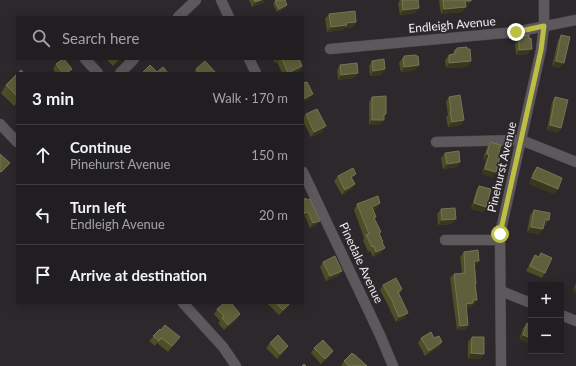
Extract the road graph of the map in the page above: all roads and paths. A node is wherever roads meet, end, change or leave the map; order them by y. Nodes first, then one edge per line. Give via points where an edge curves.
1 (196, 0) edge
2 (221, 0) edge
3 (544, 0) edge
4 (179, 16) edge
5 (229, 16) edge
6 (576, 20) edge
7 (544, 26) junction
8 (330, 49) dead end
9 (85, 60) edge
10 (133, 60) edge
11 (250, 60) edge
12 (97, 72) edge
13 (121, 72) edge
14 (256, 72) edge
15 (0, 124) edge
16 (521, 140) junction
17 (16, 141) edge
18 (436, 142) dead end
19 (576, 162) edge
20 (304, 174) edge
21 (445, 240) dead end
22 (500, 240) junction
23 (501, 291) junction
24 (528, 302) edge
25 (184, 304) edge
26 (564, 316) edge
27 (576, 321) edge
28 (236, 366) edge
29 (393, 366) edge
30 (501, 366) edge

1 - 4 street
2 - 5 street
3 - 7 street, Pinehurst Avenue
6 - 7 street, Endleigh Avenue
7 - 8 street, Endleigh Avenue via 516,32
7 - 16 street, Pinehurst Avenue
9 - 12 street
10 - 13 street
11 - 14 street
15 - 17 street
16 - 18 street
16 - 19 street
16 - 22 street, Pinehurst Avenue
20 - 29 street, Pinedale Avenue
21 - 22 street
22 - 23 street, Pinehurst Avenue
23 - 24 street
23 - 30 street, Pinehurst Avenue
25 - 28 street via 223,347
26 - 27 street

